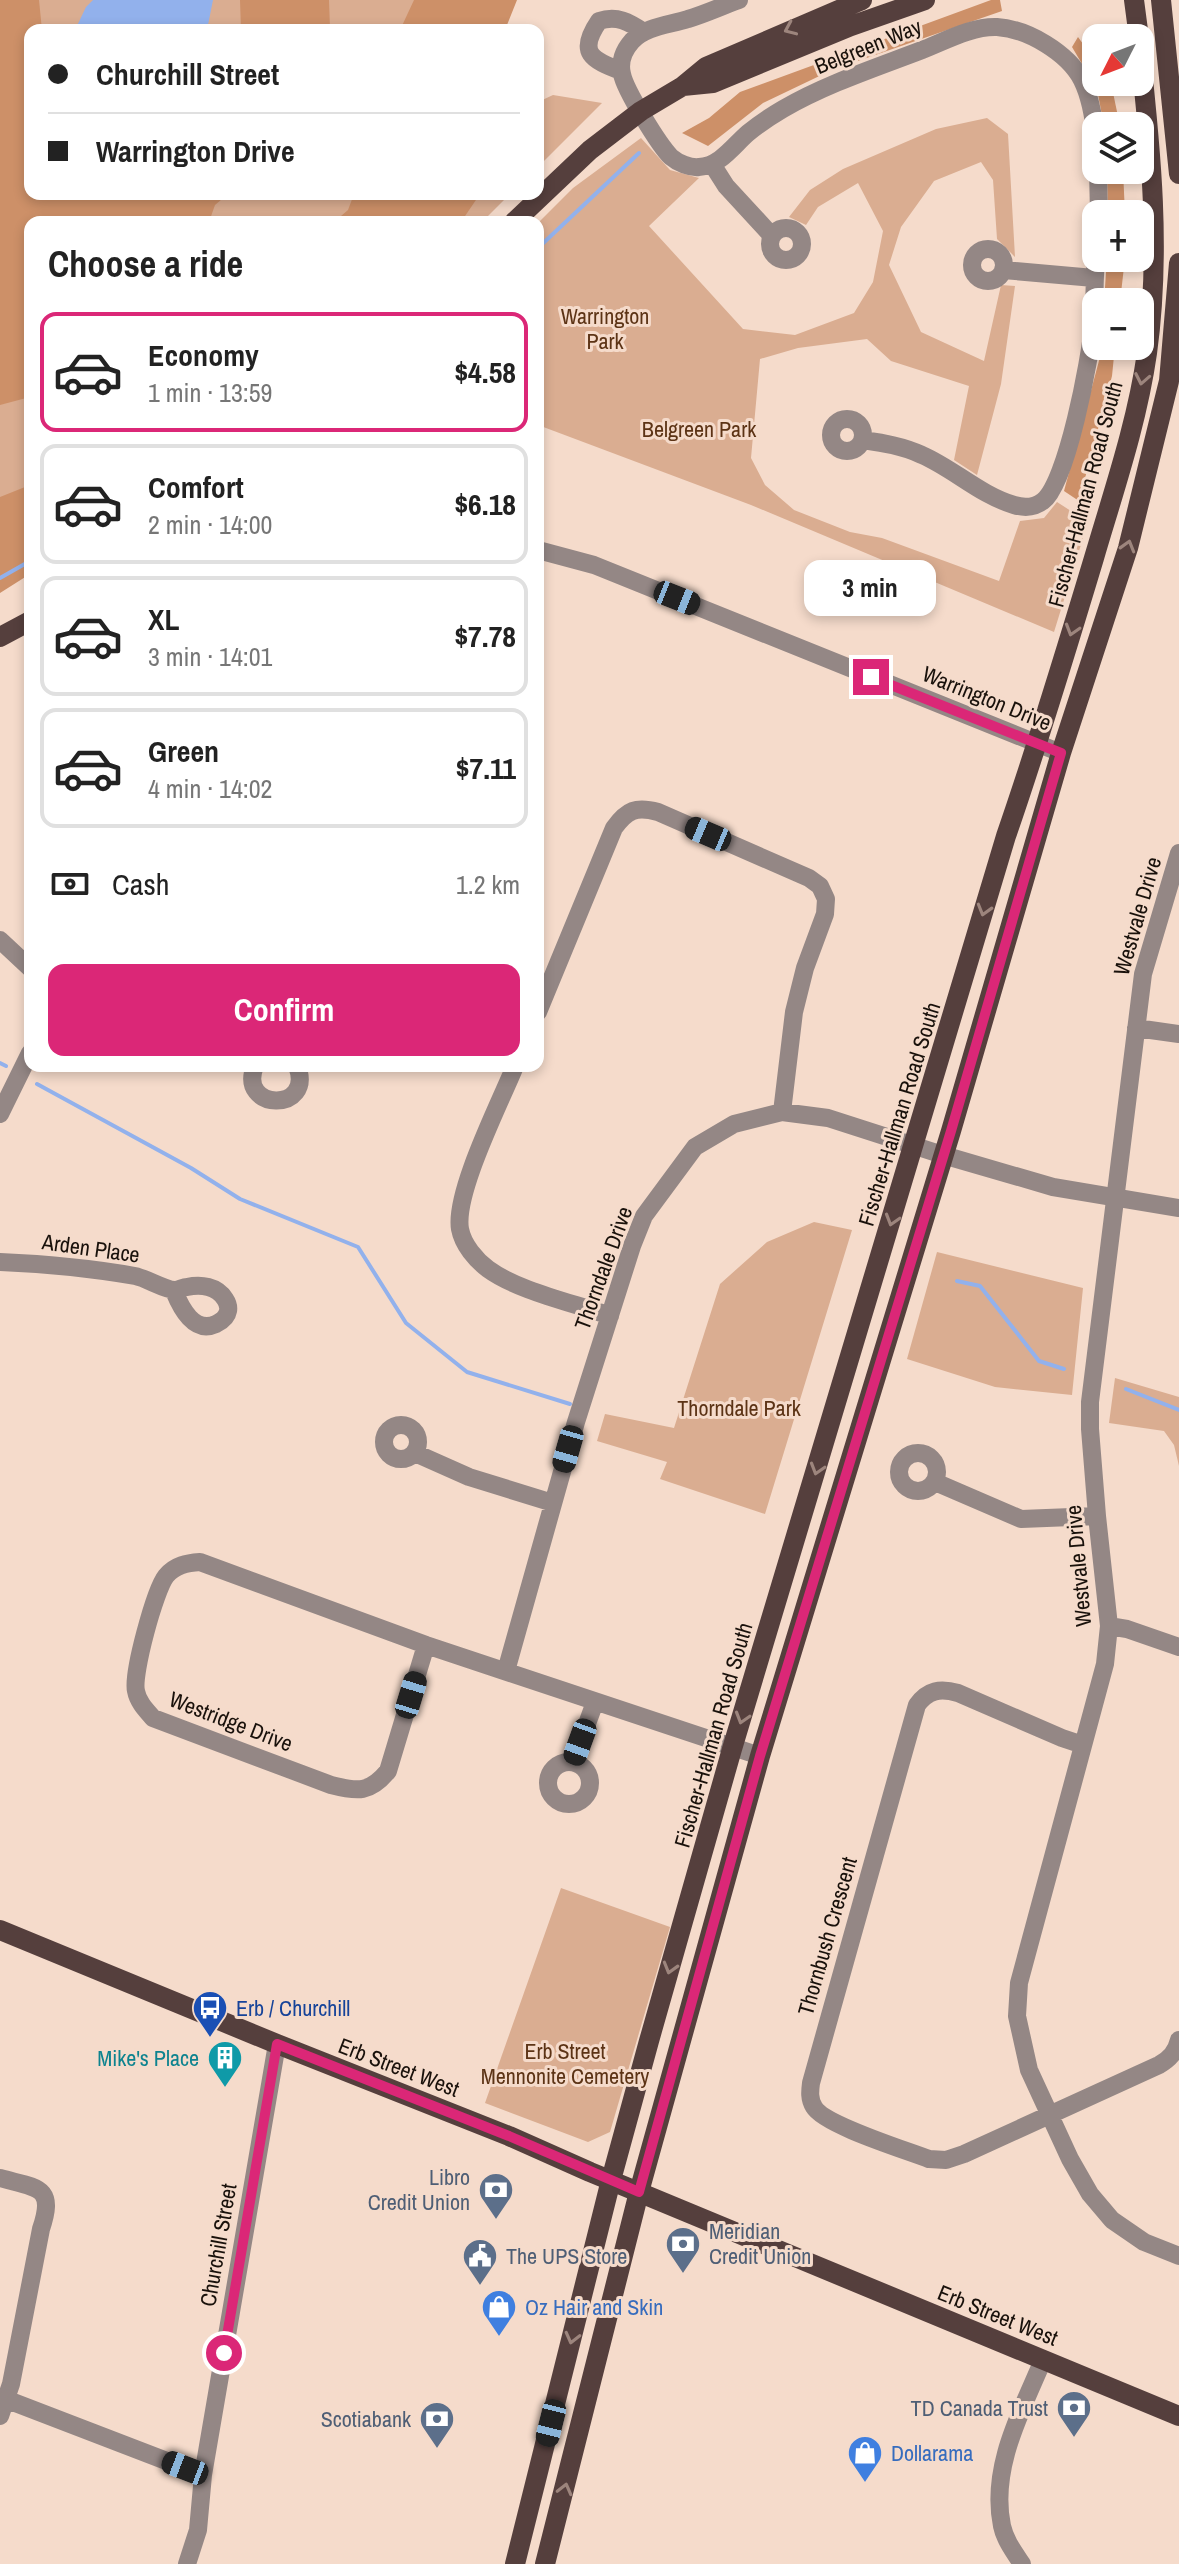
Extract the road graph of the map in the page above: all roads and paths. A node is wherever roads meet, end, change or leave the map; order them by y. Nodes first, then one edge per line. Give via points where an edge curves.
1 (739, 0) edge
2 (862, 0) edge
3 (925, 0) edge
4 (1134, 0) edge
5 (1161, 0) edge
6 (1137, 24) edge
7 (644, 32) junction
8 (621, 71) junction
9 (683, 86) junction
10 (1145, 96) edge
11 (641, 111) junction
12 (1093, 112) edge
13 (712, 164) junction
14 (1179, 174) edge
15 (544, 194) edge
16 (537, 200) edge
17 (520, 216) edge
18 (772, 236) dead end
19 (1179, 263) edge
20 (1003, 270) dead end
21 (1095, 272) edge
22 (1094, 278) junction
23 (863, 440) dead end
24 (544, 552) edge
25 (24, 624) edge
26 (0, 637) edge
27 (1038, 744) junction
28 (1061, 753) junction
29 (1179, 853) edge
30 (0, 940) edge
31 (24, 962) edge
32 (544, 997) edge
33 (1136, 1028) junction
34 (1179, 1034) edge
35 (24, 1065) edge
36 (253, 1072) edge
37 (298, 1072) edge
38 (512, 1072) edge
39 (782, 1112) junction
40 (0, 1114) edge
41 (915, 1145) junction
42 (943, 1155) junction
43 (1114, 1198) junction
44 (1179, 1208) edge
45 (0, 1262) edge
46 (174, 1291) dead end
47 (610, 1316) junction
48 (415, 1453) dead end
49 (935, 1482) dead end
50 (553, 1503) junction
51 (1097, 1516) junction
52 (1109, 1626) junction
53 (426, 1645) junction
54 (1179, 1647) edge
55 (506, 1671) junction
56 (595, 1702) junction
57 (1083, 1745) junction
58 (732, 1749) junction
59 (760, 1756) junction
60 (573, 1762) dead end
61 (0, 1930) edge
62 (1179, 2040) edge
63 (277, 2044) junction
64 (1050, 2114) junction
65 (0, 2178) edge
66 (611, 2180) junction
67 (639, 2192) junction
68 (1179, 2256) edge
69 (1043, 2360) junction
70 (2, 2404) edge
71 (1179, 2416) edge
72 (203, 2475) junction
73 (187, 2564) edge
74 (515, 2564) edge
75 (545, 2564) edge
76 (1022, 2564) edge

1 - 7 street
2 -> 9 main road via 706,67
3 - 9 main road via 713,83
4 - 6 main road
5 - 14 main road
7 - 8 street via 622,56
7 - 8 street via 612,18 594,28 588,44 592,59
8 - 11 street
9 - 11 main road
10 -> 27 main road, Fischer-Hallman Road South via 1154,257 1147,352 1131,431
11 - 13 street via 673,158 698,168
11 - 15 main road
12 - 13 street, Belgreen Way via 1082,80 1066,60 1034,38 996,27 970,31 839,81 782,109
13 - 18 street
16 - 17 main road
28 -> 19 main road via 1128,548 1166,397
20 - 22 street
21 - 22 street
22 - 23 street via 1093,327 1082,389 1056,484 1045,500 1016,506 924,455
24 - 27 street, Warrington Drive via 594,565
25 - 26 main road
27 - 28 street, Warrington Drive
27 -> 41 main road, Fischer-Hallman Road South
28 - 42 main road
29 - 33 street, Westvale Drive via 1143,974
30 - 31 street
32 - 39 street via 614,828 634,810 658,812 809,878 826,899 825,914 794,1012
33 - 34 street
33 - 43 street, Westvale Drive
35 - 40 street
36 - 37 street via 254,1088 272,1101 293,1094
38 - 47 street via 465,1184 460,1230 468,1249 488,1269
39 - 41 street, Thorndale Drive via 828,1118
39 - 47 street, Thorndale Drive via 734,1124 695,1147 644,1216
41 - 42 street, Thorndale Drive
41 -> 58 main road, Fischer-Hallman Road South
42 - 43 street, Thorndale Drive via 1053,1187
42 - 59 main road
43 - 44 street, Thorndale Drive
43 - 51 street, Westvale Drive via 1090,1402
45 - 46 street, Arden Place via 113,1272
47 - 50 street, Thorndale Drive
48 - 50 street via 469,1477
49 - 51 street via 1021,1519
50 - 55 street, Thorndale Drive
51 - 52 street, Westvale Drive
52 - 54 street
52 - 57 street, Westvale Drive via 1105,1664
53 - 53 street, Westridge Drive via 218,1567 183,1564 166,1576 158,1591 137,1666 136,1691 153,1718 331,1785 365,1789 378,1784 388,1771
53 - 55 street, Westridge Drive
55 - 56 street, Westridge Drive
56 - 58 street, Westridge Drive
56 - 60 street
57 - 64 street, Westvale Drive via 1019,1983 1022,2046
57 - 64 street, Thornbush Crescent via 958,1693 944,1689 924,1696 917,1705 811,2083 814,2109 822,2116 929,2159 964,2154
58 - 59 street, Westridge Drive
58 -> 66 main road, Fischer-Hallman Road South
59 - 67 main road
61 - 63 main road, Erb Street West
62 - 64 street via 1177,2049 1159,2065
63 - 66 main road, Erb Street West
63 - 72 street, Churchill Street
64 - 68 street, Westvale Drive via 1090,2194 1112,2220 1144,2242
65 - 70 street via 37,2188 48,2208
66 - 67 main road, Erb Street West
66 -> 74 main road, Fischer-Hallman Road South
67 - 69 main road, Erb Street West
75 -> 67 main road
69 - 71 main road, Erb Street West
69 - 76 street via 1002,2467 1002,2527
70 - 72 street
72 - 73 street, Churchill Street via 198,2530

